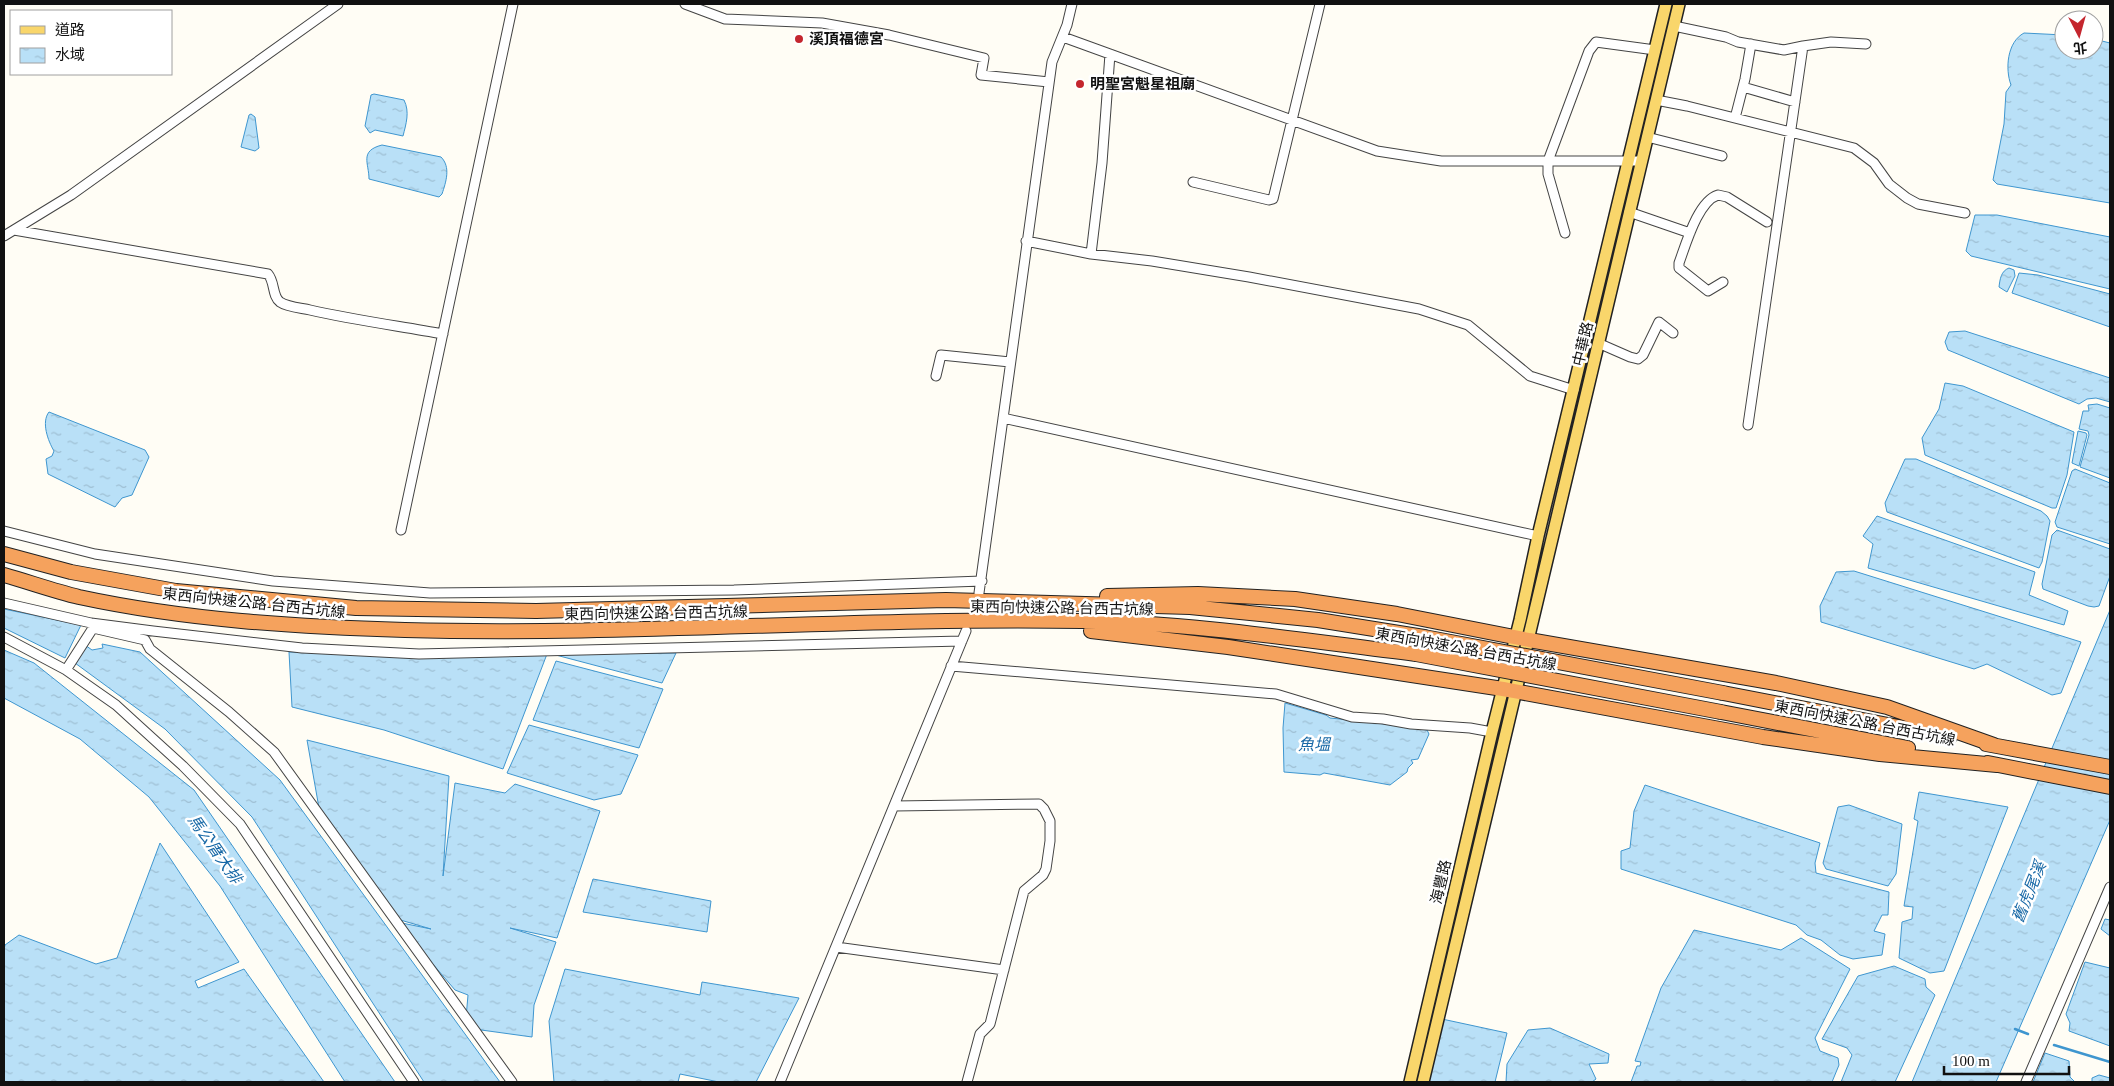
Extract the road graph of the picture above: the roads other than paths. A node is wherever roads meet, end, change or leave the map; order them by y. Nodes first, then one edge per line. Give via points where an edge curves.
1 (338, 4) edge
2 (513, 4) edge
3 (685, 4) edge
4 (1072, 4) edge
5 (1320, 4) edge
6 (1666, 4) edge
7 (1680, 4) edge
8 (1674, 26) junction
9 (1063, 37) junction
10 (1751, 44) junction
11 (1866, 44) dead end
12 (1803, 46) junction
13 (1655, 50) junction
14 (1110, 54) junction
15 (1049, 82) junction
16 (1743, 88) junction
17 (1656, 100) junction
18 (1795, 102) junction
19 (1735, 118) junction
20 (1293, 120) junction
21 (1791, 131) junction
22 (1647, 137) junction
23 (1722, 156) dead end
24 (1548, 161) junction
25 (1627, 161) junction
26 (1641, 161) junction
27 (1193, 182) dead end
28 (1629, 212) junction
29 (1965, 213) dead end
30 (1767, 222) dead end
31 (14, 230) junction
32 (1565, 232) dead end
33 (1690, 233) junction
34 (4, 236) edge
35 (1026, 241) junction
36 (1091, 254) junction
37 (1723, 282) dead end
38 (1673, 332) dead end
39 (443, 334) junction
40 (1598, 343) junction
41 (1010, 362) junction
42 (936, 376) dead end
43 (1574, 390) junction
44 (1003, 418) junction
45 (1748, 425) dead end
46 (401, 530) dead end
47 (4, 531) edge
48 (1538, 536) junction
49 (4, 554) edge
50 (4, 575) edge
51 (982, 581) junction
52 (979, 593) dead end
53 (946, 600) junction
54 (4, 604) edge
55 (951, 622) junction
56 (966, 631) dead end
57 (4, 636) edge
58 (1522, 639) junction
59 (962, 642) junction
60 (951, 666) junction
61 (66, 670) junction
62 (1509, 691) junction
63 (1492, 732) junction
64 (1994, 746) junction
65 (1997, 765) junction
66 (2110, 767) edge
67 (2110, 787) edge
68 (894, 806) junction
69 (2110, 887) edge
70 (836, 946) junction
71 (1004, 970) junction
72 (414, 1082) edge
73 (512, 1082) edge
74 (780, 1082) edge
75 (966, 1082) edge
76 (1410, 1082) edge
77 (1423, 1082) edge
78 (2026, 1082) edge

1 - 31 street via 71,195
2 - 39 street
3 - 15 street via 725,19 822,23 888,35 984,58 982,75
4 - 9 street
5 - 20 street
6 - 13 main road, 中華路
7 - 8 main road, 中華路
8 - 10 street
8 - 17 main road, 中華路
9 - 14 street
9 - 15 street via 1052,62
10 - 12 street via 1784,50
10 - 16 street
11 - 12 street via 1831,42
12 - 18 street
13 - 24 street via 1596,42 1589,51
13 - 25 main road, 中華路
14 - 20 street
14 - 36 street
15 - 35 street
16 - 18 street
16 - 19 street
17 - 19 street
17 - 22 main road, 中華路
18 - 21 street
19 - 21 street
20 - 24 street via 1376,151 1441,161
20 - 27 street via 1273,200
21 - 29 street via 1854,148 1874,163 1889,184 1918,204
21 - 45 street
22 - 23 street
22 - 26 main road, 中華路
24 - 25 street
24 - 32 street via 1548,174
25 - 26 street
25 - 43 main road, 中華路
26 - 28 main road, 中華路
28 - 33 street
28 - 40 main road, 中華路
30 - 33 street via 1727,197 1718,195 1705,202
31 - 34 street
31 - 39 street via 268,274 273,279 280,302 340,317
33 - 37 street via 1679,268 1708,291
35 - 36 street
35 - 41 street
36 - 43 street via 1152,261 1419,309 1468,325 1530,376
38 - 40 street via 1659,322 1638,359
39 - 46 street
40 - 58 main road, 中華路
41 - 42 street via 941,355
41 - 44 street
43 - 48 main road, 中華路
44 - 48 street
44 - 51 street
47 - 51 street via 95,554 274,581 430,593 734,590
48 - 58 main road, 中華路
49 - 53 highway, 東西向快速公路 台西古坑線 via 71,572 176,591 356,608 536,611
50 - 55 highway, 東西向快速公路 台西古坑線 via 79,596 194,616 350,629 512,632
51 - 52 street
53 - 58 highway via 1198,594 1295,600 1397,614
53 - 64 highway, 東西向快速公路 台西古坑線, bridge via 1190,607 1318,620 1424,637
54 - 59 street via 91,623 153,631 302,648 419,654
55 - 62 highway via 1145,636
55 - 65 highway, 東西向快速公路 台西古坑線, bridge via 1085,621 1214,629 1416,654
56 - 59 street
57 - 61 street
58 - 62 main road, 中華路
58 - 64 highway via 1887,707
59 - 60 street
60 - 63 street via 1276,694 1352,717
60 - 68 street
61 - 72 street via 116,705 240,824
61 - 73 street via 93,628 145,640 150,649 274,752
62 - 63 main road, 海豐路
62 - 65 highway via 1763,737 1880,754
62 - 77 main road, 海豐路
63 - 76 main road, 海豐路
64 - 66 highway, 東西向快速公路 台西古坑線
65 - 67 highway, 東西向快速公路 台西古坑線
68 - 70 street
68 - 71 street via 1039,804 1044,809 1050,820 1046,869 1024,891
69 - 78 street
70 - 71 street
70 - 74 street
71 - 75 street via 990,1024 980,1034

